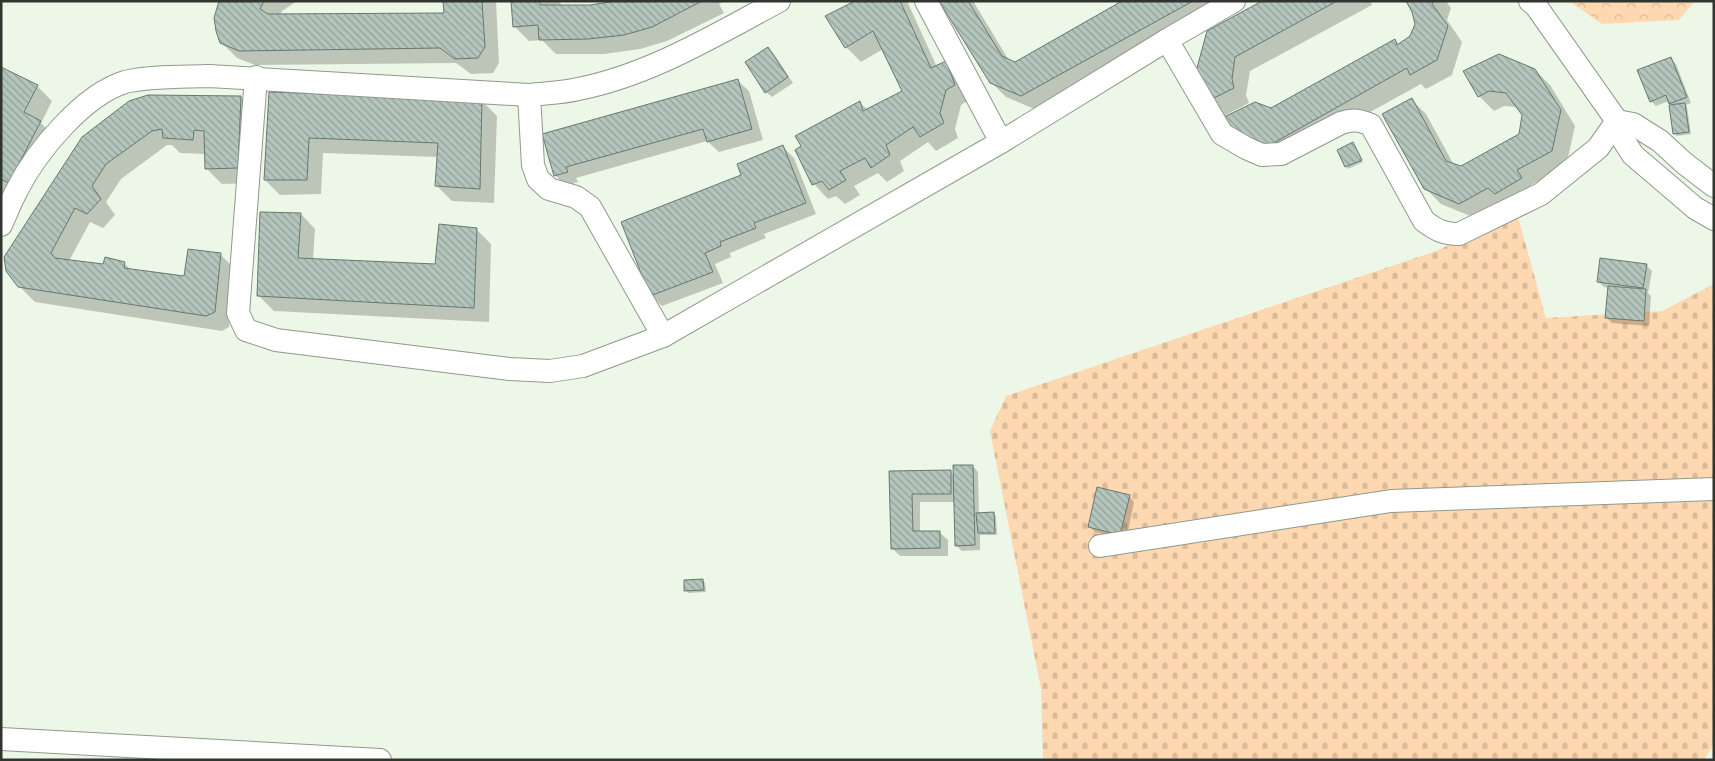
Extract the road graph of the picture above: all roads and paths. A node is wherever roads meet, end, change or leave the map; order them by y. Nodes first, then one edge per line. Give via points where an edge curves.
1 (779, 1) edge
2 (926, 1) edge
3 (1234, 1) edge
4 (1530, 1) edge
5 (754, 7) edge
6 (1167, 40) junction
7 (256, 77) junction
8 (529, 95) junction
9 (1617, 121) junction
10 (1001, 142) junction
11 (1714, 186) edge
12 (1714, 219) edge
13 (1, 225) edge
14 (663, 336) junction
15 (1714, 489) edge
16 (1100, 546) dead end
17 (1, 739) edge
18 (380, 760) edge

1 - 5 street
2 - 10 street
3 - 6 street
4 - 9 street
5 - 8 street via 676,56 578,90
6 - 9 street via 1222,134 1262,155 1281,154 1341,123 1362,121 1374,131 1424,221 1437,231 1450,234 1459,234 1541,194 1598,148
6 - 10 street
7 - 8 street
7 - 13 street via 161,77 125,82 93,99 69,118 38,156 17,189
7 - 14 street via 238,313 246,330 276,340 510,369 550,371 583,366
8 - 14 street via 533,165 538,179 549,189 576,197 590,207
9 - 11 street via 1634,124 1660,141
9 - 12 street via 1622,138 1633,156
10 - 14 street
15 - 16 street via 1391,501
17 - 18 street

